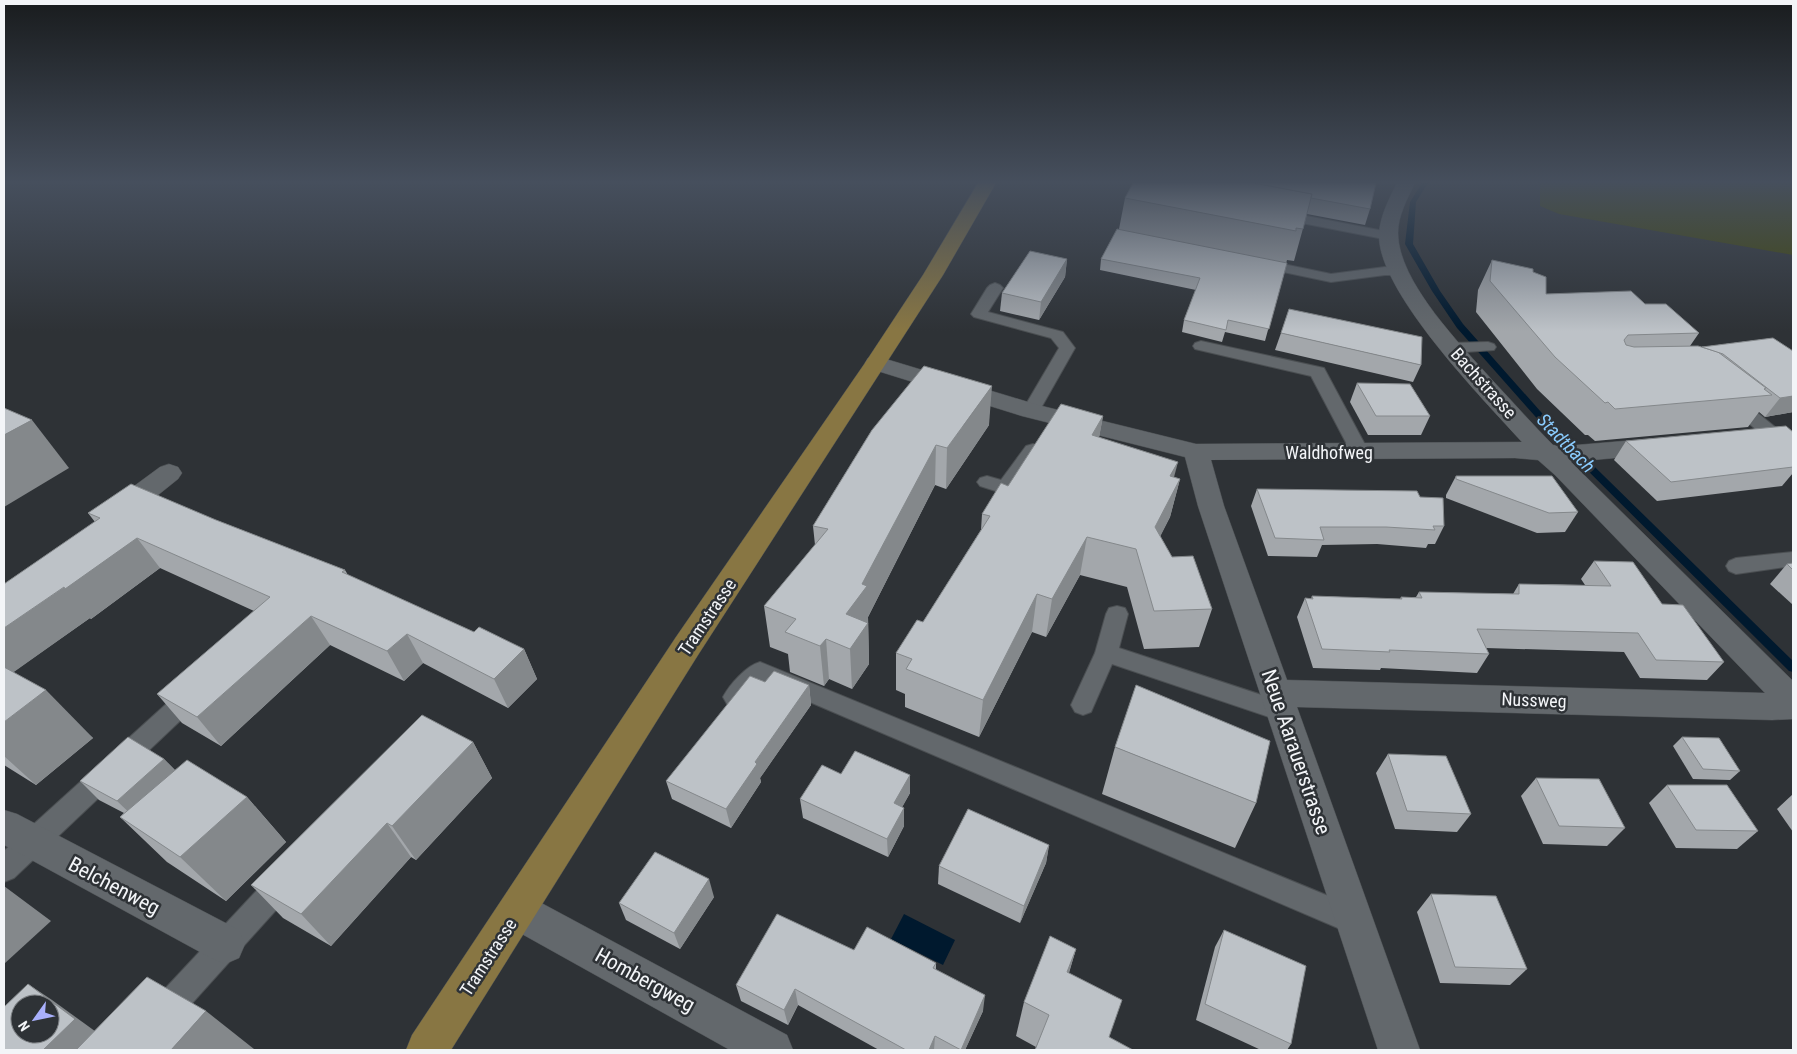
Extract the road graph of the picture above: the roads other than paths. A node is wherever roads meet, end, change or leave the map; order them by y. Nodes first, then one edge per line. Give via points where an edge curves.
1 (959, 232) edge
2 (1370, 232) edge
3 (1390, 232) edge
4 (1389, 236) junction
5 (1248, 261) edge
6 (1398, 272) junction
7 (995, 288) dead end
8 (1201, 346) dead end
9 (1488, 347) dead end
10 (1451, 348) junction
11 (876, 364) junction
12 (1718, 390) edge
13 (1032, 411) junction
14 (1049, 428) junction
15 (1784, 434) edge
16 (1746, 438) edge
17 (1678, 444) edge
18 (1196, 452) junction
19 (1360, 452) junction
20 (1564, 453) junction
21 (169, 473) dead end
22 (987, 482) dead end
23 (100, 527) edge
24 (1793, 559) edge
25 (1736, 566) dead end
26 (1117, 614) dead end
27 (1106, 654) junction
28 (206, 682) edge
29 (1793, 701) edge
30 (1278, 702) junction
31 (1083, 705) dead end
32 (1793, 706) edge
33 (723, 713) edge
34 (18, 835) edge
35 (304, 859) edge
36 (4, 869) edge
37 (518, 911) junction
38 (1356, 921) junction
39 (225, 944) junction
40 (129, 1050) edge
41 (427, 1050) edge
42 (772, 1050) edge
43 (1399, 1050) edge

1 - 11 main road, Tramstrasse
2 - 4 lane
3 - 4 street, Bachstrasse
4 - 6 street, Bachstrasse
5 - 6 lane via 1331,278
6 - 10 street, Bachstrasse
7 - 13 lane via 979,314 1057,335 1067,348
8 - 19 lane via 1318,372
9 - 10 lane
10 - 20 street, Bachstrasse
11 - 13 street, Waldhofweg
11 - 37 main road, Tramstrasse via 687,646
12 - 15 lane
13 - 14 street, Waldhofweg
14 - 18 street, Waldhofweg
14 - 22 lane via 1005,488
15 - 16 street
17 - 20 street, Waldhofweg
18 - 19 street, Waldhofweg
18 - 30 street, Neue Aarauerstrasse via 1211,506
19 - 20 street, Waldhofweg
20 - 29 street, Bachstrasse via 1564,468
21 - 23 street
24 - 25 lane
26 - 27 lane
27 - 30 lane
27 - 31 lane
28 - 34 lane
30 - 32 street, Nussweg
30 - 38 street, Neue Aarauerstrasse
33 - 38 lane via 760,671
34 - 36 lane
34 - 39 street, Belchenweg
35 - 39 lane
37 - 41 main road, Tramstrasse
37 - 42 street, Hombergweg
38 - 43 street, Neue Aarauerstrasse
39 - 40 lane

